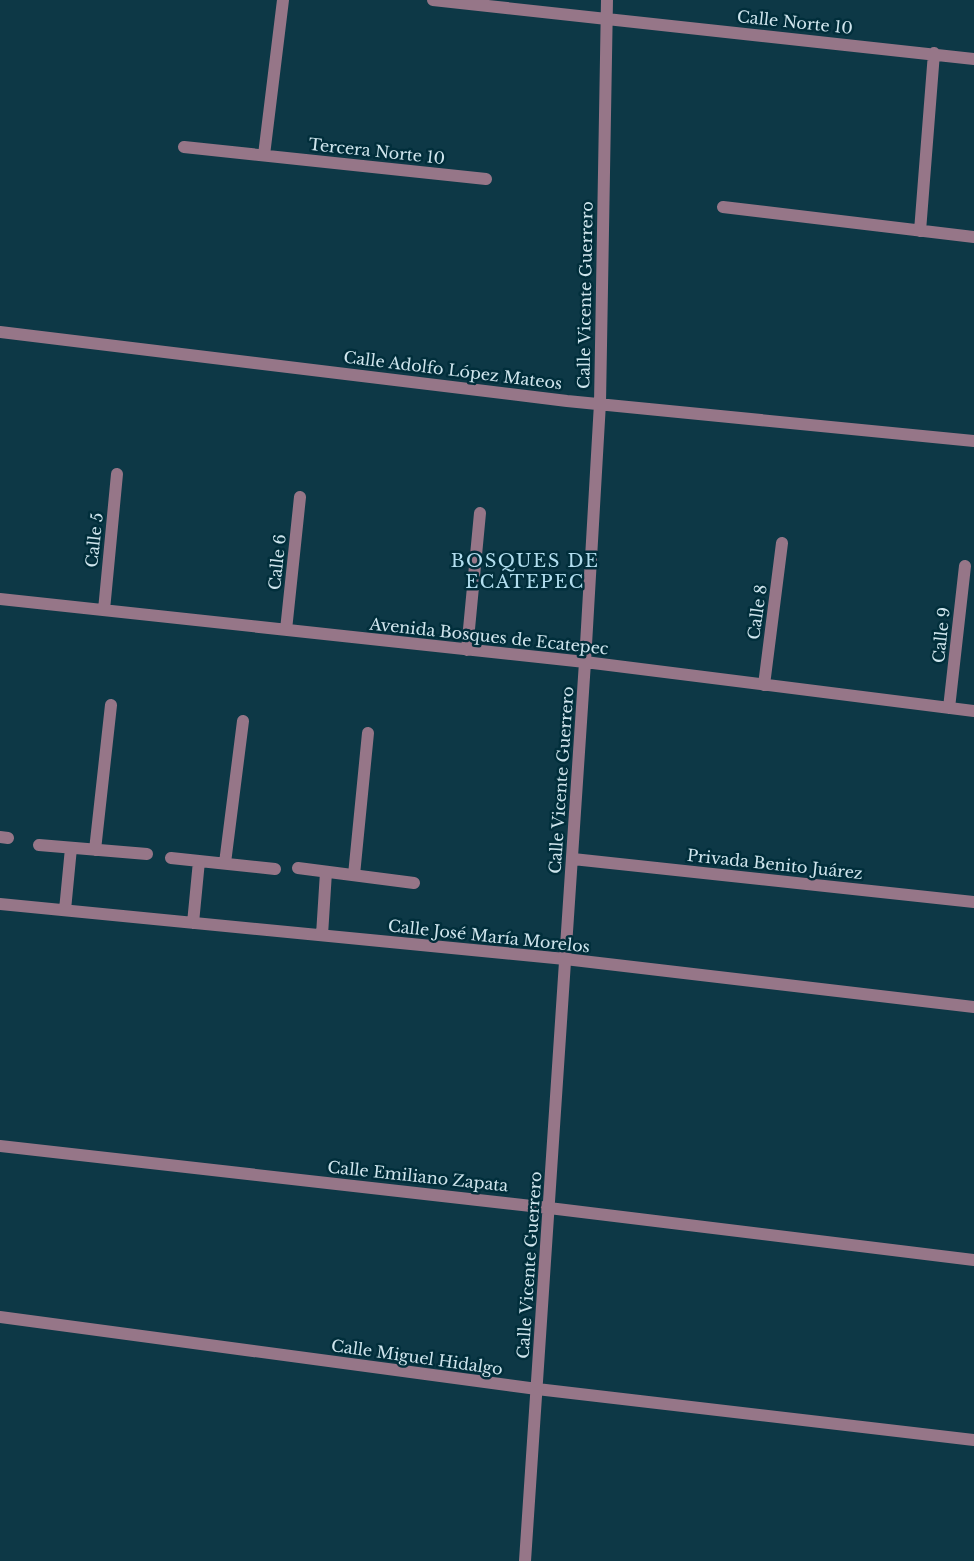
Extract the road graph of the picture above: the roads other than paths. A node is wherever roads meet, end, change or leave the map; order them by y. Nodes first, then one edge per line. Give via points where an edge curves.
1 (283, 0) edge
2 (433, 0) edge
3 (607, 0) edge
4 (606, 19) junction
5 (934, 53) junction
6 (974, 59) edge
7 (184, 147) dead end
8 (264, 155) junction
9 (486, 180) dead end
10 (723, 207) dead end
11 (920, 231) junction
12 (974, 237) edge
13 (0, 332) edge
14 (600, 403) junction
15 (974, 441) edge
16 (117, 474) dead end
17 (300, 497) dead end
18 (480, 513) dead end
19 (782, 543) dead end
20 (965, 566) dead end
21 (0, 599) edge
22 (104, 610) junction
23 (286, 630) junction
24 (467, 650) junction
25 (585, 662) junction
26 (764, 685) junction
27 (111, 705) dead end
28 (949, 708) junction
29 (974, 711) edge
30 (243, 721) dead end
31 (368, 733) dead end
32 (39, 845) dead end
33 (71, 848) junction
34 (95, 850) junction
35 (147, 854) dead end
36 (171, 858) dead end
37 (573, 859) junction
38 (199, 861) junction
39 (225, 863) junction
40 (298, 868) dead end
41 (275, 869) dead end
42 (326, 872) junction
43 (354, 875) junction
44 (414, 883) dead end
45 (974, 902) edge
46 (0, 904) edge
47 (65, 910) junction
48 (193, 923) junction
49 (322, 935) junction
50 (565, 959) junction
51 (974, 1007) edge
52 (0, 1146) edge
53 (549, 1208) junction
54 (974, 1260) edge
55 (0, 1317) edge
56 (537, 1389) junction
57 (974, 1440) edge
58 (525, 1561) edge

1 - 8 street
2 - 4 street, Calle Norte 10
3 - 4 street, Calle Vicente Guerrero
4 - 5 street, Calle Norte 10
4 - 14 street, Calle Vicente Guerrero
5 - 6 street, Calle Norte 10
5 - 11 street
7 - 8 street, Tercera Norte 10
8 - 9 street, Tercera Norte 10
10 - 11 street
11 - 12 street
13 - 14 street, Calle Adolfo López Mateos
14 - 15 street, Calle Adolfo López Mateos
14 - 25 street, Calle Vicente Guerrero
16 - 22 street, Calle 5
17 - 23 street, Calle 6
18 - 24 street
19 - 26 street, Calle 8
20 - 28 street, Calle 9
21 - 22 street, Avenida Bosques de Ecatepec
22 - 23 street, Avenida Bosques de Ecatepec
23 - 24 street, Avenida Bosques de Ecatepec
24 - 25 street, Avenida Bosques de Ecatepec
25 - 26 street, Avenida Bosques de Ecatepec
25 - 37 street, Calle Vicente Guerrero
26 - 28 street, Avenida Bosques de Ecatepec
27 - 34 street
28 - 29 street, Avenida Bosques de Ecatepec
30 - 39 street
31 - 43 street
32 - 33 street
33 - 34 street
33 - 47 street
34 - 35 street
36 - 38 street
37 - 45 street, Privada Benito Juárez
37 - 50 street, Calle Vicente Guerrero
38 - 39 street
38 - 48 street
39 - 41 street
40 - 42 street
42 - 43 street
42 - 49 street
43 - 44 street
46 - 47 street, Calle José María Morelos
47 - 48 street, Calle José María Morelos
48 - 49 street, Calle José María Morelos
49 - 50 street, Calle José María Morelos
50 - 51 street, Calle José María Morelos
50 - 53 street, Calle Vicente Guerrero
52 - 53 street, Calle Emiliano Zapata
53 - 54 street, Calle Emiliano Zapata
53 - 56 street, Calle Vicente Guerrero
55 - 56 street, Calle Miguel Hidalgo
56 - 57 street, Calle Miguel Hidalgo
56 - 58 street, Calle Vicente Guerrero

